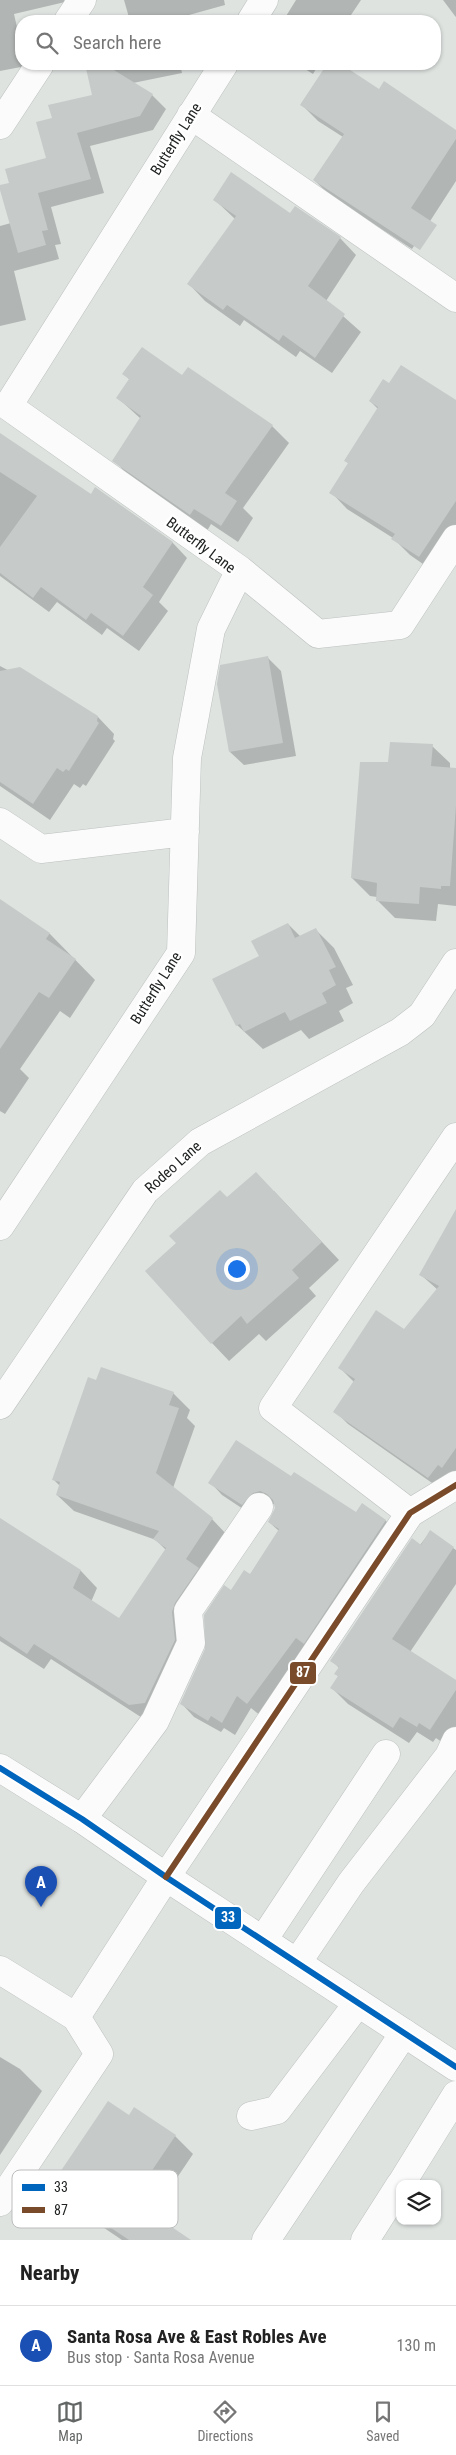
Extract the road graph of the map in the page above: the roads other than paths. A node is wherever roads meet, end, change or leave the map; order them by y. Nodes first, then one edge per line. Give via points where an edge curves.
1 (82, 0) edge
2 (264, 0) edge
3 (72, 15) edge
4 (255, 15) edge
5 (36, 70) edge
6 (220, 70) edge
7 (192, 115) junction
8 (0, 125) edge
9 (456, 298) edge
10 (456, 539) edge
11 (240, 570) junction
12 (0, 822) edge
13 (185, 832) junction
14 (456, 963) edge
15 (456, 1137) edge
16 (0, 1226) edge
17 (0, 1405) edge
18 (456, 1485) edge
19 (259, 1507) dead end
20 (410, 1513) junction
21 (456, 1741) edge
22 (386, 1754) dead end
23 (0, 1768) edge
24 (82, 1819) junction
25 (166, 1877) junction
26 (262, 1940) junction
27 (297, 1963) junction
28 (0, 1970) edge
29 (358, 2003) junction
30 (76, 2017) junction
31 (404, 2033) junction
32 (456, 2067) edge
33 (456, 2095) edge
34 (251, 2116) dead end
35 (21, 2170) edge
36 (403, 2180) edge
37 (12, 2184) edge
38 (396, 2190) edge
39 (0, 2202) edge
40 (266, 2240) edge
41 (365, 2240) edge

1 - 3 street
2 - 4 street
5 - 8 street
6 - 7 street, Butterfly Lane
7 - 9 street
7 - 11 street, Butterfly Lane via 8,406
10 - 11 street via 400,625 318,634
11 - 13 street, Butterfly Lane via 211,629 188,758
12 - 13 street via 41,848
13 - 16 street, Butterfly Lane via 181,953
14 - 17 street, Rodeo Lane via 422,1015 400,1032 200,1142 145,1191
15 - 20 street via 273,1408
18 - 20 street
19 - 24 street via 188,1611 191,1643 155,1721
20 - 25 street
21 - 27 street via 450,1756 351,1883
22 - 26 street
23 - 24 street
24 - 25 street
25 - 26 street
25 - 30 street
26 - 27 street
27 - 29 street
28 - 30 street
29 - 31 street
29 - 34 street via 277,2110
30 - 35 street via 99,2054
31 - 32 street
31 - 40 street
33 - 36 street
37 - 39 street
38 - 41 street

